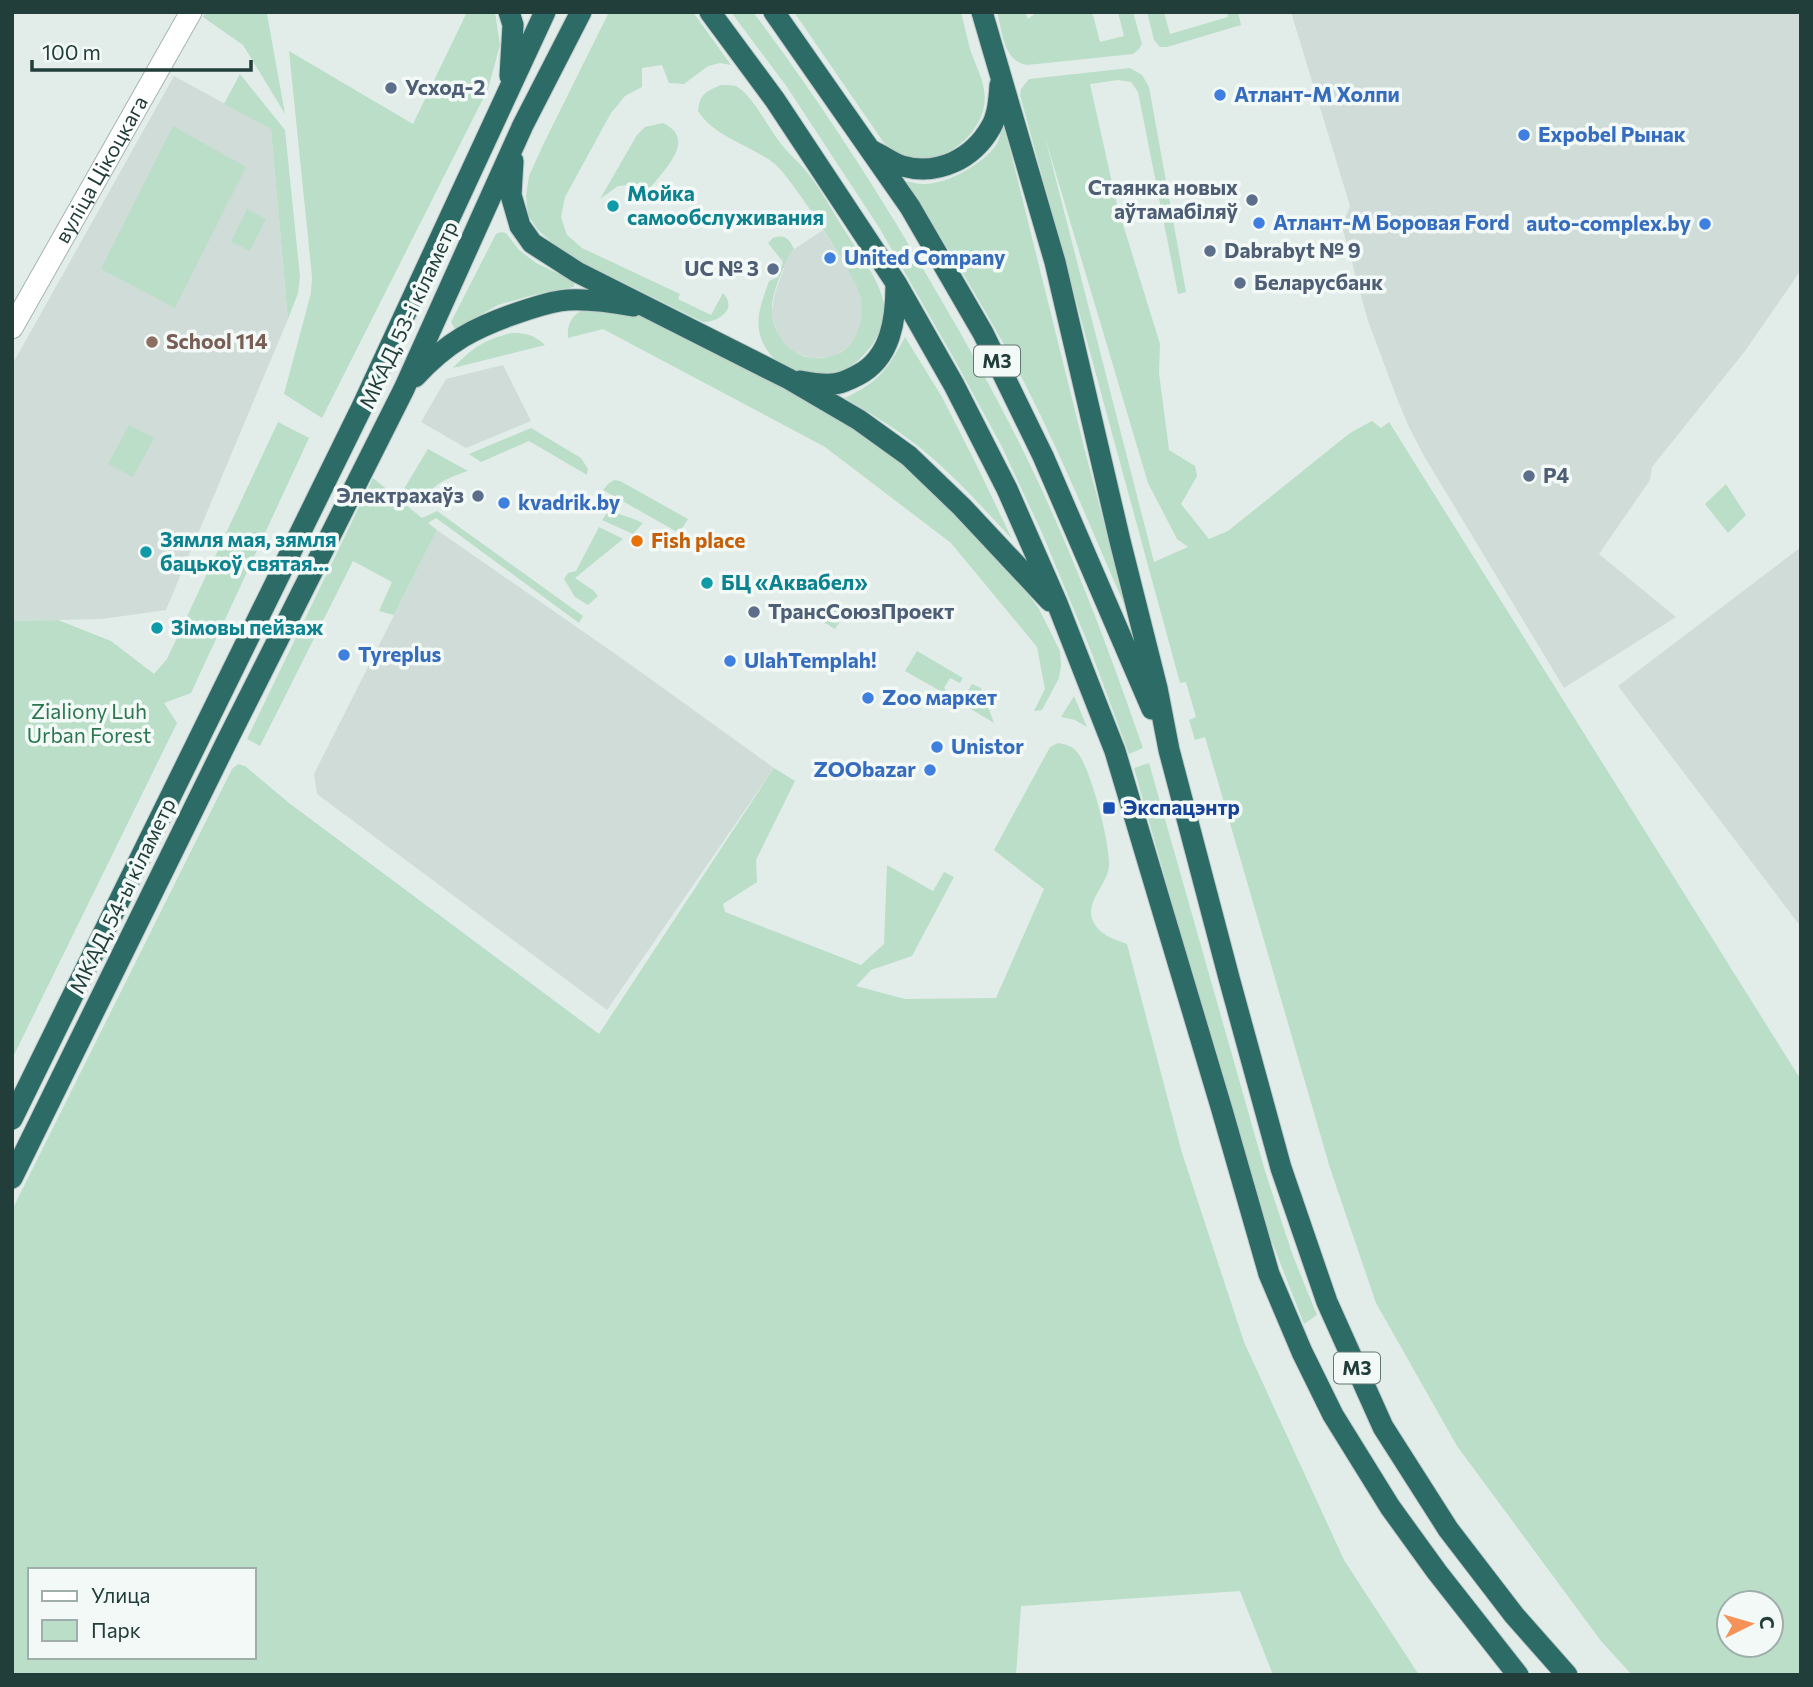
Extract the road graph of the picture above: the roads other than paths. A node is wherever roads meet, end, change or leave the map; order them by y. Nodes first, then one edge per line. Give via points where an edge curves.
1 (191, 12) edge
2 (509, 12) edge
3 (545, 12) edge
4 (581, 12) edge
5 (710, 12) edge
6 (774, 12) edge
7 (982, 12) edge
8 (1000, 76) junction
9 (509, 89) junction
10 (523, 125) junction
11 (871, 149) junction
12 (895, 283) junction
13 (657, 311) junction
14 (12, 328) edge
15 (789, 379) junction
16 (404, 389) junction
17 (1065, 623) junction
18 (255, 625) joint
19 (279, 637) joint
20 (1169, 750) junction
21 (12, 1119) edge
22 (12, 1178) edge
23 (1518, 1675) edge
24 (1567, 1675) edge

1 - 14 street, вуліца Цікоцкага
2 - 9 highway via 513,25
3 - 9 highway, МКАД, 53-і кіламетр
4 - 10 highway, МКАД, 53-і кіламетр
5 - 12 highway, М3 via 775,100
6 - 11 highway, М3
7 - 8 highway
8 - 11 highway via 992,126 980,143 952,164 935,168 901,165
8 - 20 highway via 1055,262
9 - 18 highway, МКАД, 53-і кіламетр
10 - 13 highway via 513,162 511,195 520,226 532,243 577,272
10 - 16 highway, МКАД, 53-і кіламетр
11 - 20 highway, М3 via 910,206 989,345 1043,456
12 - 15 highway via 891,334 864,372 832,384
12 - 17 highway, М3 via 1001,478
13 - 15 highway
13 - 16 highway via 580,300 545,304 486,323 465,335
15 - 17 highway via 909,456 1007,554
16 - 19 highway, МКАД, 53-і кіламетр
17 - 23 highway, М3 via 1120,765 1269,1274 1302,1352 1333,1415 1390,1507
18 - 21 highway, МКАД, 54-ы кіламетр
19 - 22 highway, МКАД, 54-ы кіламетр
20 - 24 highway, М3 via 1281,1168 1327,1302 1383,1427 1448,1530

